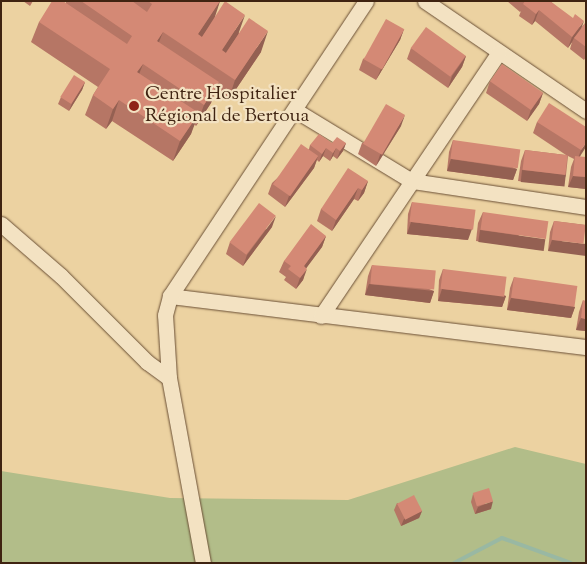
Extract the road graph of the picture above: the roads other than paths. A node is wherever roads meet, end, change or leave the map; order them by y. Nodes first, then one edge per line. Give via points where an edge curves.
1 (366, 1) edge
2 (425, 1) edge
3 (498, 52) junction
4 (295, 110) junction
5 (586, 111) edge
6 (412, 181) junction
7 (586, 207) edge
8 (1, 224) edge
9 (170, 296) junction
10 (321, 316) junction
11 (586, 347) edge
12 (169, 378) junction
13 (203, 563) edge

1 - 4 street
2 - 3 street
3 - 5 street
3 - 6 street
4 - 6 street
4 - 9 street
6 - 7 street
6 - 10 street
8 - 12 street via 61,276 147,362
9 - 10 street
9 - 12 street via 165,315
10 - 11 street
12 - 13 street

